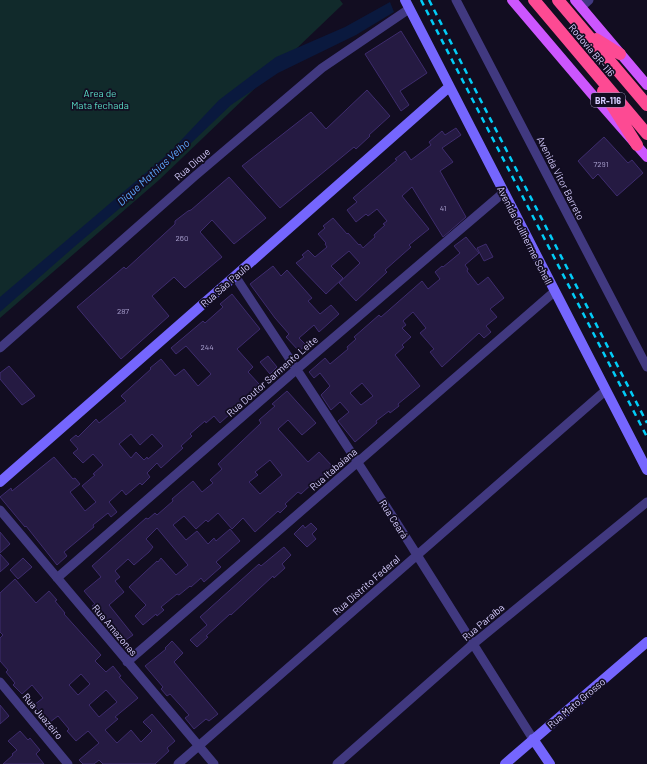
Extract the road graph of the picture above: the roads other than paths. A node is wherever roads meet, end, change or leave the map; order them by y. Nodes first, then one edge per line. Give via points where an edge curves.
1 (456, 0) edge
2 (512, 0) edge
3 (534, 0) edge
4 (559, 0) edge
5 (589, 0) edge
6 (578, 4) edge
7 (407, 5) edge
8 (586, 33) junction
9 (620, 54) junction
10 (580, 55) junction
11 (647, 85) edge
12 (449, 87) junction
13 (647, 104) edge
14 (647, 134) edge
15 (637, 145) junction
16 (647, 157) edge
17 (503, 193) junction
18 (235, 276) junction
19 (554, 292) junction
20 (0, 348) edge
21 (647, 367) edge
22 (297, 369) junction
23 (605, 391) junction
24 (357, 463) junction
25 (647, 470) edge
26 (0, 482) edge
27 (647, 502) edge
28 (0, 510) edge
29 (417, 555) junction
30 (57, 578) junction
31 (647, 642) edge
32 (472, 645) junction
33 (127, 662) junction
34 (0, 682) edge
35 (533, 740) junction
36 (198, 746) junction
37 (68, 764) edge
38 (178, 764) edge
39 (214, 764) edge
40 (338, 764) edge
41 (505, 764) edge
42 (550, 764) edge

1 - 21 street, Avenida Vitor Barreto
2 - 15 main road
3 - 10 highway, Rodovia BR-116 / BR-116
4 - 8 highway, Rodovia BR-116 / BR-116
5 - 6 street
6 - 9 main road
7 - 12 street, Avenida Guilherme Schell
7 - 20 street, Rua Dique via 322,68
8 - 9 highway, BR-116
8 - 13 highway, Rodovia BR-116 / BR-116
9 - 11 main road
10 - 14 highway, Rodovia BR-116 / BR-116
10 - 15 highway, BR-116
12 - 17 street, Avenida Guilherme Schell
12 - 18 street, Rua São Paulo
15 - 16 main road
17 - 19 street, Avenida Guilherme Schell
17 - 22 street, Rua Doutor Sarmento Leite
18 - 22 street, Rua Ceará
18 - 26 street, Rua São Paulo
19 - 23 street, Avenida Guilherme Schell
19 - 24 street, Rua Itabaiana
22 - 24 street, Rua Ceará
22 - 30 street, Rua Doutor Sarmento Leite
23 - 25 street, Avenida Guilherme Schell
23 - 29 street, Rua Distrito Federal
24 - 29 street, Rua Ceará
24 - 33 street, Rua Itabaiana
27 - 32 street, Rua Paraíba
28 - 30 street, Rua Amazonas
29 - 32 street, Rua Ceará
29 - 36 street, Rua Distrito Federal
30 - 33 street, Rua Amazonas
31 - 35 street, Rua Mato Grosso
32 - 35 street, Rua Ceará
32 - 40 street, Rua Paraíba
33 - 36 street, Rua Amazonas
34 - 37 street, Rua Juazeiro
35 - 41 street, Rua Mato Grosso
35 - 42 street, Rua Ceará
36 - 38 street, Rua Distrito Federal
36 - 39 street, Rua Amazonas

